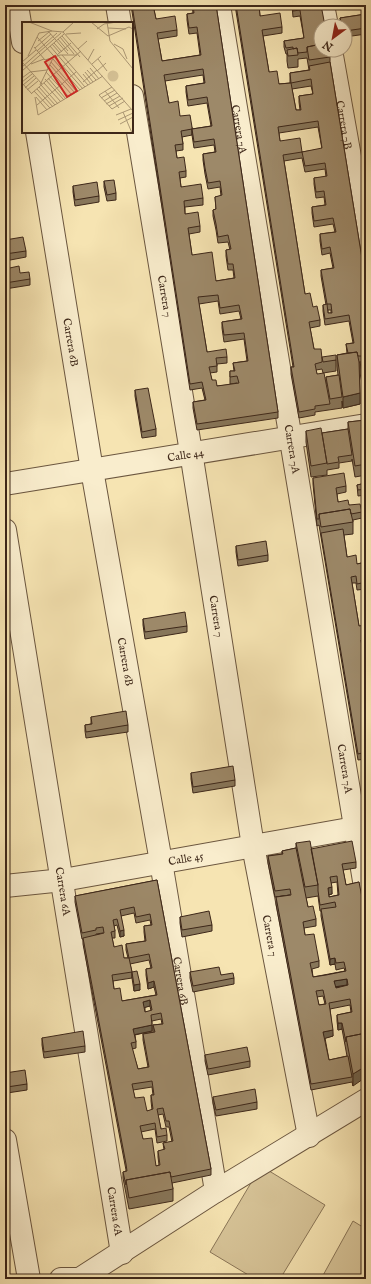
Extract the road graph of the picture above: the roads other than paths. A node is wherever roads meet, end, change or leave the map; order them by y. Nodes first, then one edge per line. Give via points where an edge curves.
1 (17, 5) edge
2 (117, 5) edge
3 (219, 5) edge
4 (323, 5) edge
5 (325, 18) edge
6 (120, 22) edge
7 (22, 36) edge
8 (332, 58) edge
9 (133, 102) edge
10 (37, 133) edge
11 (366, 247) edge
12 (366, 425) edge
13 (290, 437) junction
14 (192, 452) junction
15 (92, 470) junction
16 (5, 484) edge
17 (5, 530) edge
18 (360, 827) edge
19 (253, 846) junction
20 (161, 862) junction
21 (63, 880) junction
22 (5, 886) edge
23 (366, 893) edge
24 (366, 1100) edge
25 (309, 1136) junction
26 (5, 1140) edge
27 (216, 1191) junction
28 (122, 1253) junction
29 (28, 1279) edge
30 (76, 1279) edge

1 - 7 street
2 - 6 street
3 - 13 street, Carrera 7A
4 - 5 street
8 - 11 street, Carrera 7B
9 - 14 street, Carrera 7
10 - 15 street, Carrera 6B
12 - 13 street, Calle 44
13 - 14 street, Calle 44
13 - 18 street, Carrera 7A
14 - 15 street, Calle 44
14 - 19 street, Carrera 7
15 - 16 street, Calle 44
15 - 20 street, Carrera 6B
17 - 21 street, Carrera 6A
18 - 19 street, Calle 45
18 - 23 street, Carrera 7A
19 - 20 street, Calle 45
19 - 25 street, Carrera 7
20 - 21 street, Calle 45
20 - 27 street, Carrera 6B
21 - 22 street, Calle 45
21 - 28 street, Carrera 6A
24 - 25 street
25 - 27 street
26 - 29 street
27 - 28 street
28 - 30 street

